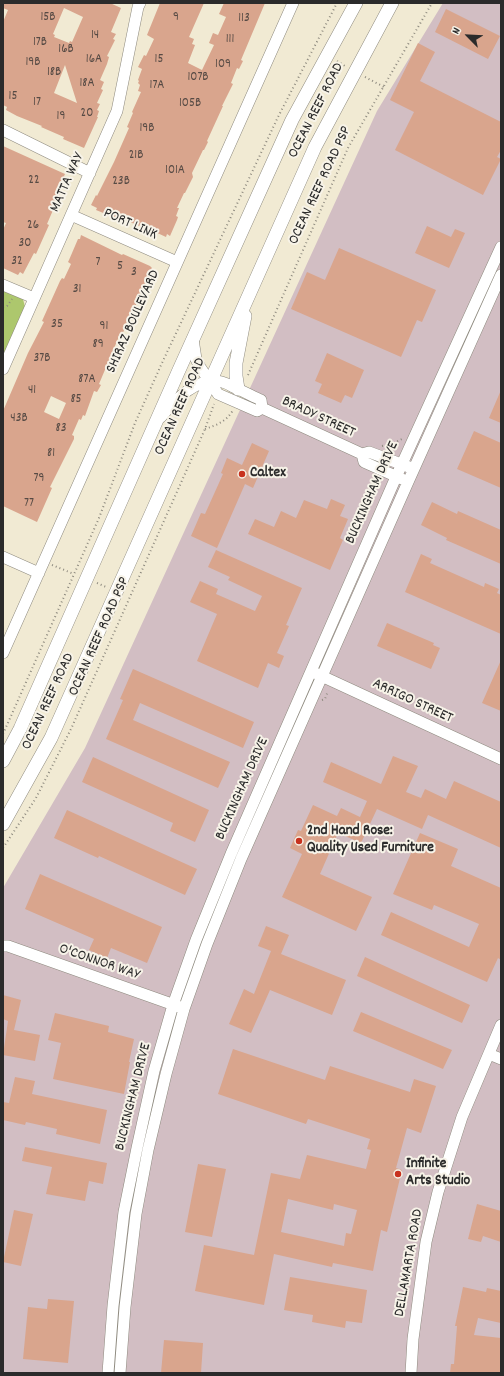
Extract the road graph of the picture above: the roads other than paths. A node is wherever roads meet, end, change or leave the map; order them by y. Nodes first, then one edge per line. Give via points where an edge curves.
1 (140, 3) edge
2 (293, 3) edge
3 (356, 3) edge
4 (392, 3) edge
5 (3, 130) edge
6 (90, 173) junction
7 (71, 215) junction
8 (501, 247) edge
9 (178, 262) junction
10 (498, 262) edge
11 (501, 274) edge
12 (3, 285) edge
13 (249, 295) junction
14 (34, 298) junction
15 (193, 339) junction
16 (3, 369) edge
17 (210, 382) junction
18 (238, 389) junction
19 (262, 408) junction
20 (155, 424) junction
21 (362, 454) junction
22 (402, 464) junction
23 (413, 469) junction
24 (396, 477) junction
25 (408, 482) junction
26 (3, 557) edge
27 (39, 573) junction
28 (3, 653) edge
29 (311, 671) junction
30 (327, 679) junction
31 (501, 759) edge
32 (3, 761) edge
33 (3, 824) edge
34 (3, 946) edge
35 (173, 1005) junction
36 (184, 1009) junction
37 (501, 1025) edge
38 (488, 1054) junction
39 (501, 1059) edge
40 (108, 1373) edge
41 (120, 1373) edge
42 (411, 1373) edge

1 - 6 street, MATTA WAY via 117,111
2 - 9 street, SHIRAZ BOULEVARD
3 - 15 main road, OCEAN REEF ROAD via 292,120
4 - 13 main road, OCEAN REEF ROAD via 315,147
5 - 6 street
6 - 7 street, MATTA WAY
7 - 9 street, PORT LINK
7 - 14 street, MATTA WAY
8 - 10 street, BUCKINGHAM DRIVE
9 - 27 street, SHIRAZ BOULEVARD
10 - 22 street, BUCKINGHAM DRIVE
11 - 23 street, BUCKINGHAM DRIVE
12 - 14 street
13 - 17 main road, OCEAN REEF ROAD
13 - 18 main road via 236,363
14 - 16 street, MATTA WAY
15 - 17 street via 196,359
15 - 20 main road, OCEAN REEF ROAD
17 - 18 street, BRADY STREET via 222,382
17 - 19 street, BRADY STREET via 218,394 257,411
17 - 20 street, BRADY STREET via 197,385 184,393
17 - 33 main road, OCEAN REEF ROAD via 51,738
18 - 19 street, BRADY STREET via 262,400
19 - 21 street, BRADY STREET
20 - 32 main road, OCEAN REEF ROAD via 20,729
21 - 22 street, BRADY STREET via 369,452
21 - 24 street, BRADY STREET via 364,462
22 - 23 street, BRADY STREET
22 - 24 street, BUCKINGHAM DRIVE
23 - 25 street, BUCKINGHAM DRIVE
24 - 25 street, BRADY STREET
24 - 29 street, BUCKINGHAM DRIVE
25 - 30 street, BUCKINGHAM DRIVE
26 - 27 street
27 - 28 street, SHIRAZ BOULEVARD
29 - 30 street, ARRIGO STREET
29 - 35 street, BUCKINGHAM DRIVE via 231,854
30 - 31 street, ARRIGO STREET
30 - 36 street, BUCKINGHAM DRIVE via 242,859
34 - 35 street, O'CONNOR WAY
35 - 36 street, O'CONNOR WAY
35 - 40 street, BUCKINGHAM DRIVE via 154,1071 124,1212
36 - 41 street, BUCKINGHAM DRIVE via 164,1081 136,1214
37 - 38 street, DELLAMARTA ROAD
38 - 39 street
38 - 42 street, DELLAMARTA ROAD via 462,1116 438,1192 426,1242

